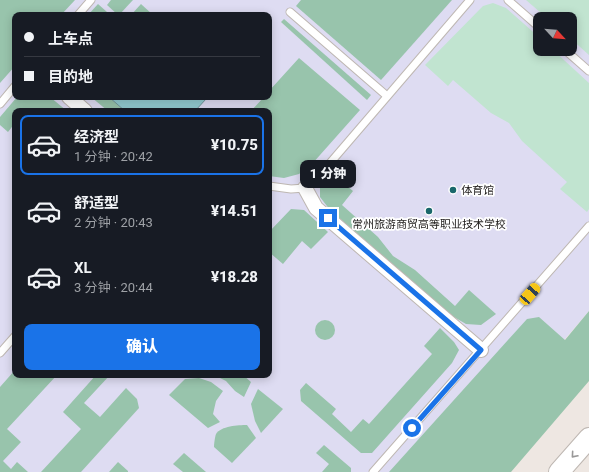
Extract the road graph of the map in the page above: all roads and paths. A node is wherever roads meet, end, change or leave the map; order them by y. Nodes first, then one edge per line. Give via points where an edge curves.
1 (91, 0) edge
2 (470, 0) edge
3 (508, 0) edge
4 (81, 12) edge
5 (290, 12) dead end
6 (533, 22) edge
7 (572, 56) edge
8 (589, 71) edge
9 (12, 90) edge
10 (388, 96) junction
11 (72, 100) edge
12 (0, 104) edge
13 (82, 108) edge
14 (272, 187) edge
15 (305, 188) junction
16 (589, 226) edge
17 (12, 339) edge
18 (481, 350) junction
19 (0, 353) edge
20 (589, 438) edge
21 (373, 472) edge
22 (559, 472) edge

1 - 4 lane
2 - 10 lane
3 - 6 lane
5 - 10 lane
7 - 8 lane
9 - 12 lane
10 - 15 lane via 318,177
11 - 13 street
14 - 15 lane via 291,190
15 - 18 street via 316,208
16 - 18 lane
17 - 19 lane
18 - 21 lane
20 -> 22 main road

